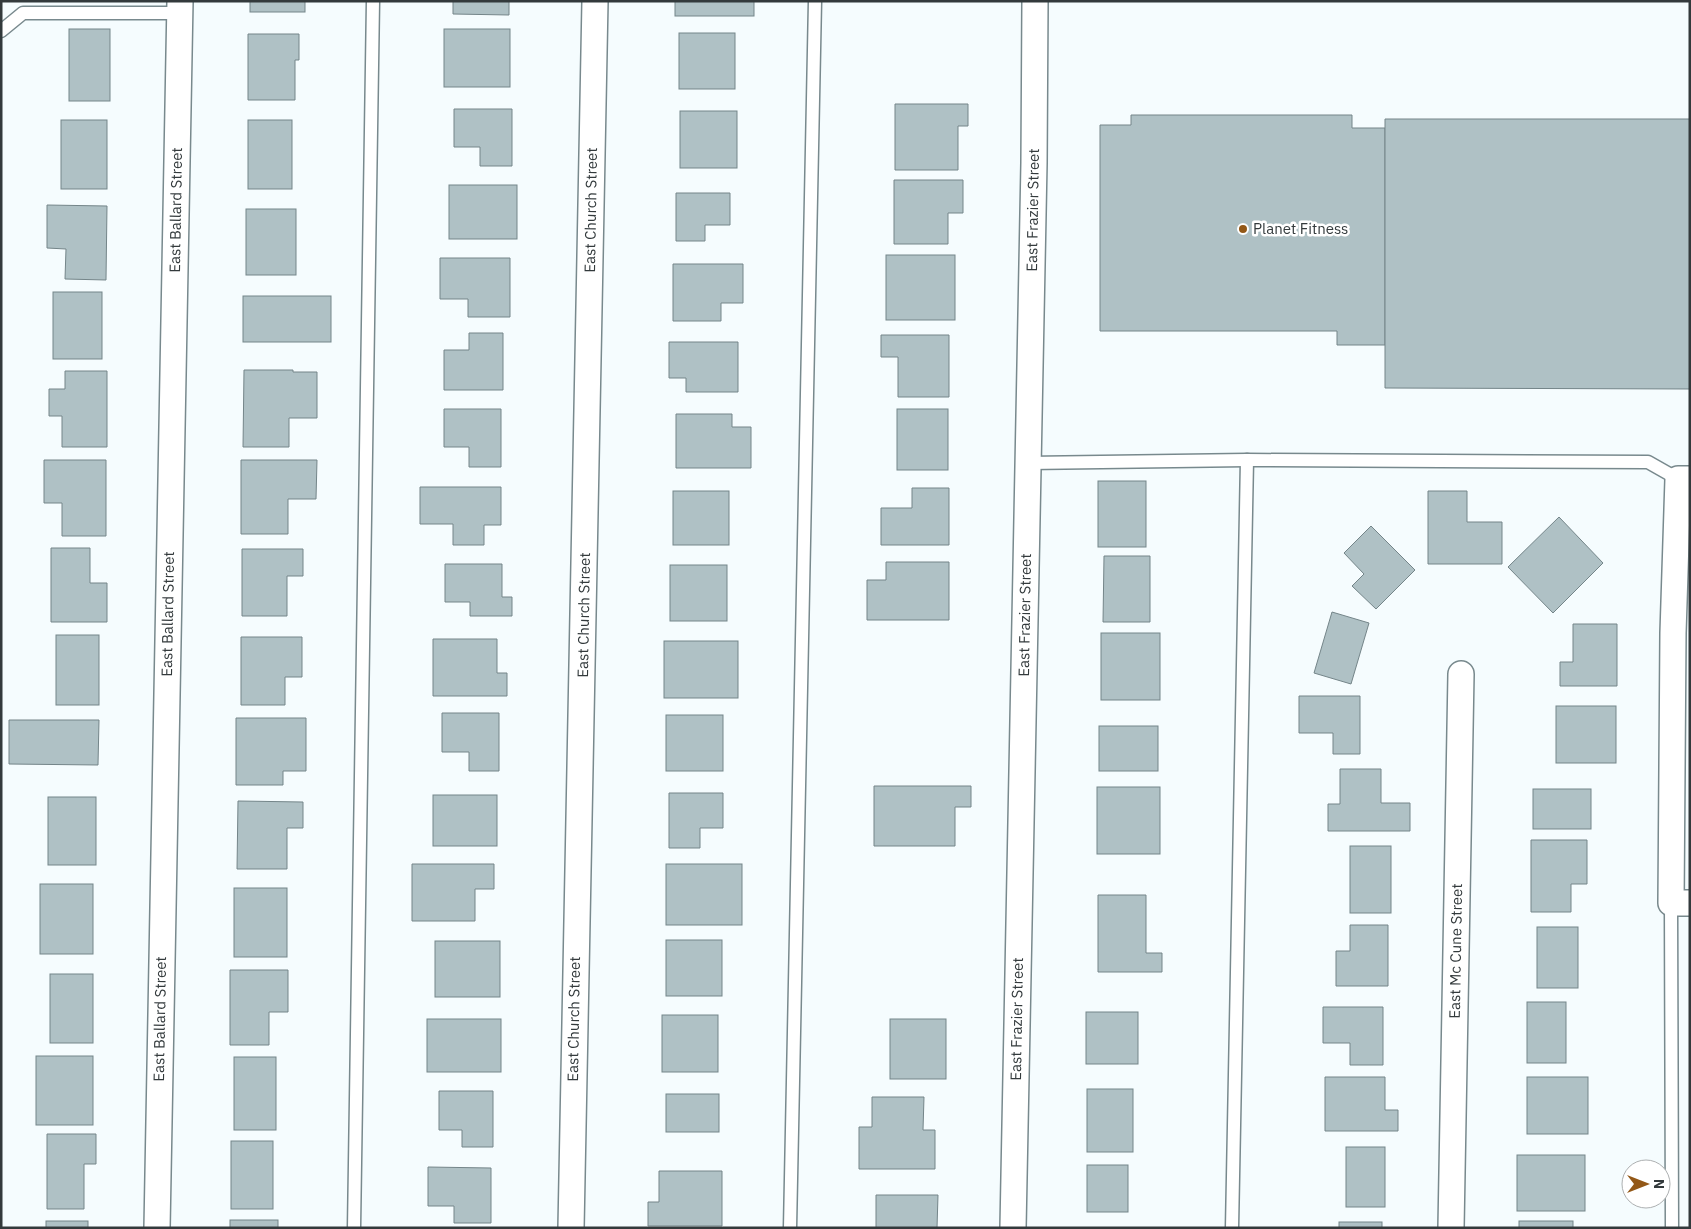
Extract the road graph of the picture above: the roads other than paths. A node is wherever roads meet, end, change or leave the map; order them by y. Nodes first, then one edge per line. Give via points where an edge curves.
1 (373, 1) edge
2 (595, 1) edge
3 (814, 1) edge
4 (1036, 1) edge
5 (180, 7) edge
6 (1, 31) edge
7 (1247, 460) junction
8 (1028, 463) junction
9 (1684, 479) edge
10 (1461, 674) dead end
11 (1680, 903) edge
12 (157, 1228) edge
13 (354, 1228) edge
14 (571, 1228) edge
15 (790, 1228) edge
16 (1013, 1228) edge
17 (1232, 1228) edge
18 (1451, 1228) edge
19 (1672, 1228) edge

1 - 13 lane
2 - 14 street, East Church Street
3 - 15 lane
4 - 8 street, East Frazier Street
5 - 6 lane via 23,13
5 - 12 street, East Ballard Street
7 - 8 lane
7 - 9 lane via 1648,462
7 - 17 lane
8 - 16 street, East Frazier Street
9 - 11 street via 1673,632
10 - 18 street, East Mc Cune Street
11 - 19 lane

